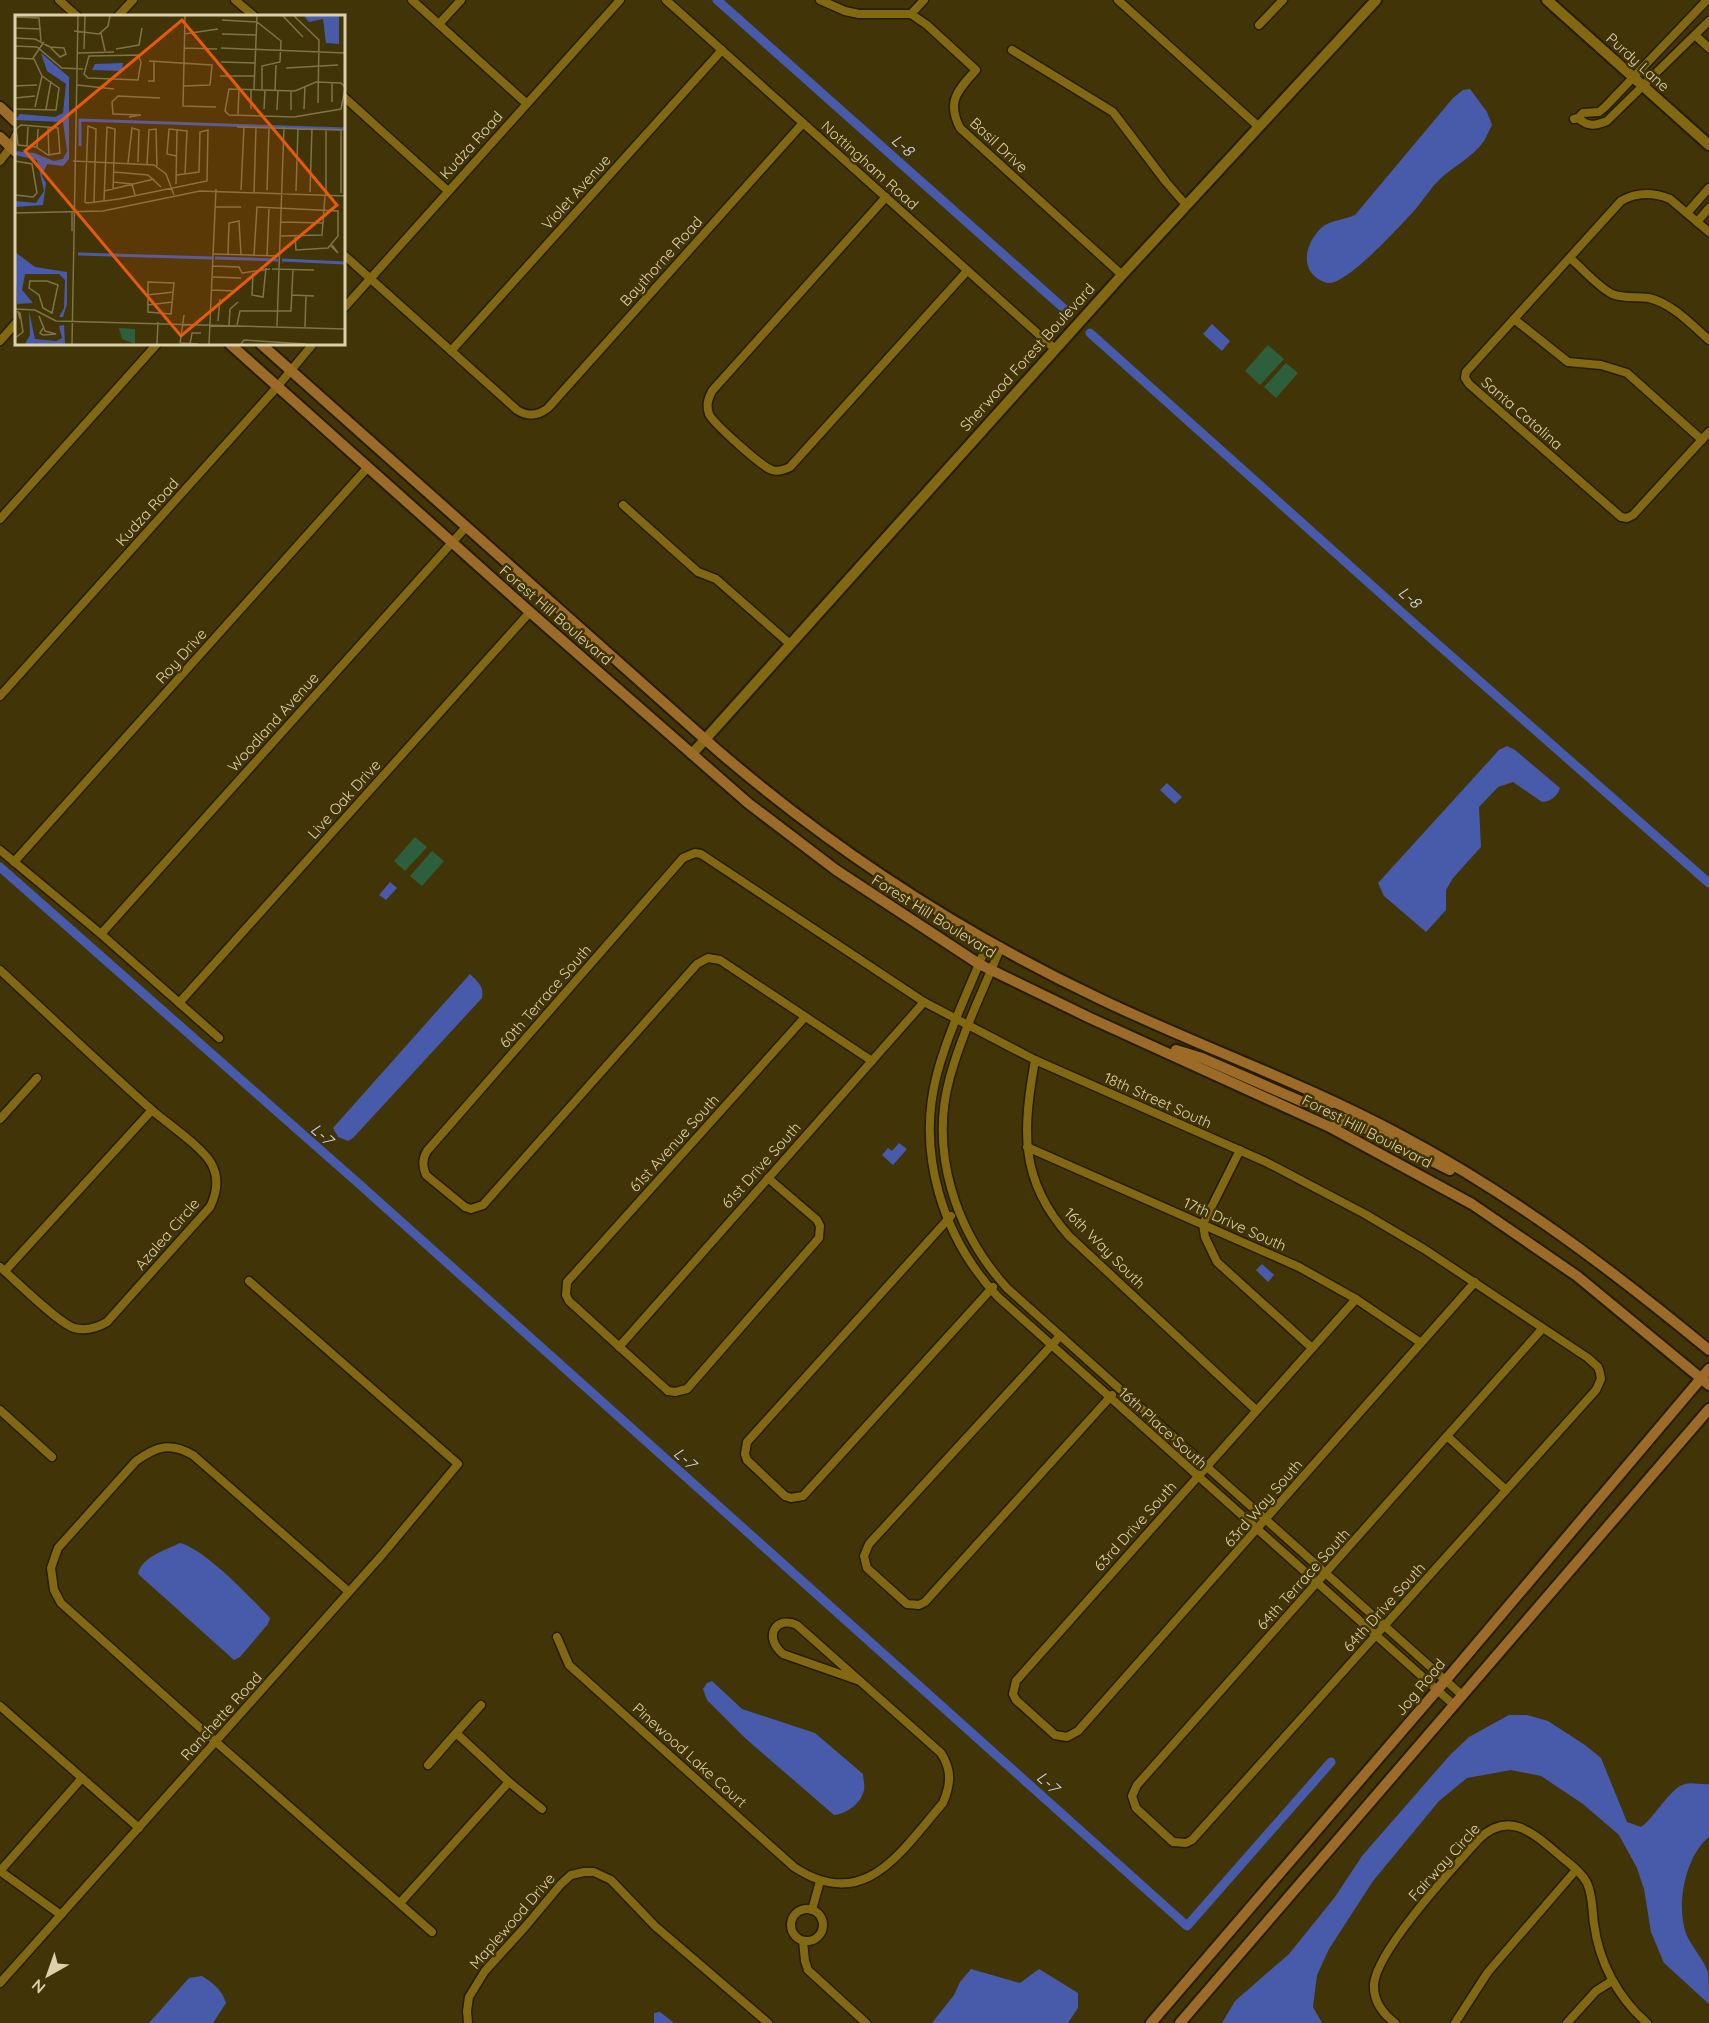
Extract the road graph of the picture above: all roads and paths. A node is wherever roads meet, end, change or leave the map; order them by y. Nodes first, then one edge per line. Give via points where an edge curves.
1 (59, 0) edge
2 (133, 0) edge
3 (236, 0) edge
4 (412, 0) edge
5 (460, 0) edge
6 (620, 0) edge
7 (666, 0) edge
8 (820, 0) edge
9 (924, 0) edge
10 (1118, 0) edge
11 (1283, 0) edge
12 (1376, 0) edge
13 (1547, 0) edge
14 (1707, 0) edge
15 (910, 14) junction
16 (76, 15) edge
17 (119, 15) edge
18 (253, 15) edge
19 (1709, 21) edge
20 (439, 24) junction
21 (1258, 25) dead end
22 (1696, 36) junction
23 (1709, 48) edge
24 (722, 50) junction
25 (1012, 50) dead end
26 (1633, 78) junction
27 (1643, 87) junction
28 (345, 98) edge
29 (526, 103) junction
30 (0, 107) edge
31 (15, 121) edge
32 (803, 123) junction
33 (1259, 127) junction
34 (0, 137) edge
35 (1709, 145) edge
36 (14, 149) edge
37 (0, 161) edge
38 (1709, 188) edge
39 (448, 190) junction
40 (886, 197) junction
41 (1186, 205) junction
42 (1709, 208) edge
43 (1687, 213) junction
44 (1697, 222) junction
45 (1709, 232) edge
46 (345, 256) edge
47 (1570, 258) junction
48 (968, 271) junction
49 (1122, 275) junction
50 (369, 278) junction
51 (345, 307) edge
52 (1514, 319) junction
53 (15, 324) edge
54 (1709, 340) edge
55 (0, 341) edge
56 (156, 345) edge
57 (231, 345) edge
58 (262, 345) edge
59 (312, 345) edge
60 (1055, 349) junction
61 (451, 351) junction
62 (290, 370) junction
63 (277, 387) junction
64 (1709, 432) edge
65 (1702, 440) junction
66 (368, 468) junction
67 (623, 505) dead end
68 (0, 519) edge
69 (466, 527) junction
70 (452, 543) junction
71 (530, 612) junction
72 (790, 644) junction
73 (0, 696) edge
74 (706, 739) junction
75 (692, 754) junction
76 (0, 850) edge
77 (695, 853) joint
78 (14, 862) junction
79 (100, 934) junction
80 (988, 942) junction
81 (1000, 949) junction
82 (980, 964) junction
83 (0, 970) edge
84 (992, 970) junction
85 (924, 1002) junction
86 (179, 1003) junction
87 (806, 1017) junction
88 (957, 1020) junction
89 (968, 1025) junction
90 (219, 1038) dead end
91 (1164, 1051) junction
92 (1035, 1060) junction
93 (872, 1061) junction
94 (37, 1078) dead end
95 (1337, 1103) junction
96 (152, 1110) junction
97 (0, 1119) edge
98 (931, 1123) junction
99 (944, 1124) junction
100 (1332, 1128) junction
101 (1027, 1147) junction
102 (1240, 1150) junction
103 (768, 1178) junction
104 (1484, 1184) junction
105 (957, 1209) junction
106 (948, 1220) junction
107 (1203, 1224) junction
108 (2, 1269) edge
109 (999, 1280) junction
110 (249, 1281) dead end
111 (1475, 1282) junction
112 (991, 1289) junction
113 (1356, 1299) junction
114 (1542, 1329) junction
115 (1060, 1336) junction
116 (1421, 1343) junction
117 (1051, 1345) junction
118 (619, 1347) junction
119 (1312, 1348) junction
120 (1709, 1350) edge
121 (1709, 1369) edge
122 (1601, 1379) joint
123 (1705, 1381) edge
124 (1119, 1389) junction
125 (1110, 1398) junction
126 (1709, 1409) edge
127 (0, 1410) edge
128 (1256, 1410) junction
129 (1447, 1436) junction
130 (52, 1457) dead end
131 (1206, 1467) junction
132 (1198, 1477) junction
133 (1506, 1490) junction
134 (1266, 1521) junction
135 (1257, 1530) junction
136 (1325, 1575) junction
137 (1317, 1584) junction
138 (348, 1591) junction
139 (1384, 1628) junction
140 (557, 1637) dead end
141 (1376, 1637) junction
142 (860, 1681) junction
143 (1445, 1681) junction
144 (1437, 1690) junction
145 (1463, 1696) junction
146 (481, 1705) dead end
147 (0, 1706) edge
148 (1454, 1706) junction
149 (456, 1733) junction
150 (1067, 1737) joint
151 (216, 1742) junction
152 (428, 1765) dead end
153 (82, 1778) junction
154 (509, 1782) junction
155 (542, 1809) dead end
156 (138, 1828) junction
157 (1180, 1843) joint
158 (1576, 1870) junction
159 (0, 1871) edge
160 (820, 1881) junction
161 (400, 1903) junction
162 (812, 1910) junction
163 (61, 1915) junction
164 (432, 1932) dead end
165 (803, 1941) junction
166 (1612, 1981) junction
167 (0, 1983) edge
168 (468, 2023) edge
169 (768, 2023) edge
170 (866, 2023) edge
171 (1151, 2023) edge
172 (1180, 2023) edge
173 (1395, 2023) edge
174 (1455, 2023) edge
175 (1567, 2023) edge
176 (1647, 2023) edge

1 - 16 street
2 - 17 street
3 - 18 street
4 - 20 street
5 - 20 street
6 - 29 street, Kudza Road
7 - 24 street, Nottingham Road
8 - 15 street via 859,14
9 - 15 street
10 - 33 street
11 - 21 street
12 - 33 street, Sherwood Forest Boulevard
13 - 26 street, Purdy Lane
14 - 26 street
15 - 49 street, Basil Drive via 976,70 954,99 960,128
19 - 22 street
20 - 29 street
22 - 23 street
22 - 27 street
24 - 32 street, Nottingham Road
24 - 61 street, Violet Avenue
25 - 41 street via 1113,112
26 - 27 street, Purdy Lane
26 - 27 street via 1599,112 1583,113 1576,119 1595,125 1607,121
27 - 35 street, Purdy Lane
28 - 39 street
29 - 39 street, Kudza Road
30 - 31 main road
32 - 40 street, Nottingham Road
32 - 61 street, Baythorne Road via 548,408 537,414 523,414
33 - 41 street, Sherwood Forest Boulevard
34 - 36 main road
36 - 37 street
38 - 43 street
39 - 50 street, Kudza Road
40 - 48 street, Nottingham Road
40 - 48 street via 712,391 708,411 715,423 764,466 784,470 795,463
41 - 49 street, Sherwood Forest Boulevard
42 - 44 street
43 - 44 street, Santa Catalina
43 - 47 street, Santa Catalina via 1664,196 1633,196 1622,201
44 - 45 street, Santa Catalina
46 - 50 street
47 - 52 street, Santa Catalina
47 - 54 street via 1611,294 1661,302
48 - 60 street, Nottingham Road
49 - 60 street, Sherwood Forest Boulevard
50 - 51 street, Kudza Road
50 - 61 street
52 - 65 street via 1568,362 1601,365 1627,373
52 - 65 street, Santa Catalina via 1466,372 1465,378 1621,518 1633,515
53 - 55 street
56 - 68 street
57 - 63 main road, Forest Hill Boulevard
58 - 62 main road, Forest Hill Boulevard
59 - 62 street, Kudza Road
60 - 72 street, Sherwood Forest Boulevard
62 - 63 street, Kudza Road
62 - 69 main road, Forest Hill Boulevard
63 - 66 main road, Forest Hill Boulevard
63 - 73 street, Kudza Road
64 - 65 street, Santa Catalina
66 - 70 main road, Forest Hill Boulevard
66 - 78 street, Roy Drive
67 - 72 street via 698,572 716,579
69 - 70 street, Woodland Avenue
69 - 74 main road, Forest Hill Boulevard
70 - 71 main road, Forest Hill Boulevard
70 - 79 street, Woodland Avenue
71 - 75 main road, Forest Hill Boulevard
71 - 86 street, Live Oak Drive
72 - 74 street, Sherwood Forest Boulevard
74 - 75 street, Sherwood Forest Boulevard
74 - 80 main road, Forest Hill Boulevard via 845,852
75 - 82 main road, Forest Hill Boulevard via 811,852
76 - 78 street
77 - 85 street, 18th Street South via 707,856
77 - 87 street, 60th Terrace South via 683,858 428,1151 423,1163 426,1175 459,1204 471,1209 483,1205 697,964 708,958 720,960
78 - 79 street
79 - 86 street
80 - 81 main road, Forest Hill Boulevard
80 - 82 street, 16th Place South
81 - 84 street, 16th Place South
81 - 95 main road, Forest Hill Boulevard via 1100,999
82 - 84 main road, Forest Hill Boulevard
82 - 88 street, 16th Place South
83 - 96 street, Azalea Circle
84 - 89 street, 16th Place South
84 - 91 main road, Forest Hill Boulevard
85 - 88 street, 18th Street South
85 - 93 street, 61st Drive South
86 - 90 street
87 - 93 street
87 - 118 street, 61st Avenue South via 570,1277 566,1288 569,1300
88 - 89 street, 18th Street South
88 - 98 street, 16th Place South via 938,1073
89 - 92 street, 18th Street South
89 - 99 street, 16th Place South via 950,1076
91 - 95 main road via 1172,1049 1202,1058 1303,1102
91 - 100 main road, Forest Hill Boulevard
92 - 101 street, 16th Way South via 1027,1106
92 - 102 street, 18th Street South
93 - 103 street, 61st Drive South
94 - 97 street
95 - 104 main road, Forest Hill Boulevard
96 - 108 street
96 - 108 street, Azalea Circle via 207,1157 216,1175 215,1195 210,1207 107,1322 90,1329 67,1324
98 - 99 street
98 - 106 street, 16th Place South via 932,1160
99 - 105 street, 16th Place South via 945,1158
100 - 104 main road via 1346,1119
100 - 123 main road, Forest Hill Boulevard via 1472,1204 1540,1250
101 - 107 street, 17th Drive South
101 - 128 street, 16th Way South via 1042,1196 1064,1231
102 - 107 street
102 - 111 street, 18th Street South via 1356,1209
103 - 118 street, 61st Drive South
103 - 118 street via 817,1220 820,1232 816,1244 687,1389 675,1392 663,1387
104 - 120 main road, Forest Hill Boulevard via 1601,1263
105 - 106 street
105 - 109 street, 16th Place South via 971,1239
106 - 112 street, 16th Place South via 973,1268
106 - 112 street via 747,1442 745,1454 751,1466 785,1496 797,1498 808,1492
107 - 113 street, 17th Drive South via 1299,1267
107 - 119 street via 1217,1263
109 - 112 street
109 - 115 street, 16th Place South
110 - 138 street, Ranchette Road via 458,1464
111 - 114 street, 18th Street South
111 - 116 street, 63rd Way South
112 - 117 street, 16th Place South
113 - 116 street, 17th Drive South
113 - 119 street, 63rd Drive South
114 - 122 street, 18th Street South via 1598,1367
114 - 129 street, 64th Terrace South
115 - 117 street
115 - 124 street, 16th Place South
116 - 134 street, 63rd Way South
117 - 125 street, 16th Place South
117 - 125 street via 869,1544 864,1556 867,1568 901,1600 913,1605 925,1602
119 - 128 street, 63rd Drive South
121 - 123 main road, Jog Road
122 - 133 street, 64th Drive South via 1596,1390
123 - 143 main road, Jog Road
124 - 125 street
124 - 131 street, 16th Place South
125 - 132 street, 16th Place South
126 - 145 main road
127 - 130 street
128 - 131 street, 63rd Drive South
129 - 133 street
129 - 136 street, 64th Terrace South
131 - 132 street, 63rd Drive South
131 - 134 street, 16th Place South
132 - 135 street, 16th Place South
132 - 150 street, 63rd Drive South via 1016,1682 1013,1694 1020,1705 1055,1735
133 - 139 street, 64th Drive South
134 - 135 street, 63rd Way South
134 - 136 street, 16th Place South
135 - 137 street, 16th Place South
135 - 150 street, 63rd Way South via 1078,1731
136 - 137 street, 64th Terrace South
136 - 139 street, 16th Place South
137 - 141 street, 16th Place South
137 - 157 street, 64th Terrace South via 1134,1790 1136,1808 1168,1838
138 - 151 street, Ranchette Road
138 - 151 street via 193,1455 168,1446 152,1449 136,1461 58,1548 51,1568 54,1590 61,1603
139 - 141 street, 64th Drive South
139 - 143 street, 16th Place South
140 - 160 street, Pinewood Lake Court via 569,1665 794,1867
141 - 144 street, 16th Place South
141 - 157 street, 64th Drive South via 1192,1840
142 - 142 street, Pinewood Lake Court via 798,1625 790,1622 774,1630 774,1646 783,1654
142 - 160 street, Pinewood Lake Court via 941,1753 948,1763 948,1792 943,1803 887,1867 852,1883
143 - 144 main road, Jog Road
143 - 145 street, 16th Place South
144 - 148 street, 16th Place South
144 - 171 main road, Jog Road
145 - 148 main road
146 - 149 street
147 - 153 street
148 - 172 main road
149 - 152 street
149 - 154 street
151 - 156 street, Ranchette Road
151 - 161 street
153 - 156 street
153 - 159 street
154 - 155 street
154 - 161 street
156 - 163 street, Ranchette Road
158 - 166 street, Fairway Circle via 1591,1892 1596,1935
158 - 173 street, Fairway Circle via 1523,1828 1502,1826 1484,1834 1411,1918 1378,1970 1375,1998
158 - 174 street via 1488,1972
159 - 163 street
160 - 162 street
161 - 164 street
162 - 165 street via 820,1915 822,1929 817,1938
162 - 165 street via 797,1912 791,1921 795,1935
163 - 167 street, Ranchette Road
165 - 170 street via 808,1970
166 - 175 street via 1596,1991
166 - 176 street, Fairway Circle
168 - 169 street, Maplewood Drive via 470,1997 485,1971 561,1884 571,1875 594,1872 611,1880 655,1926

